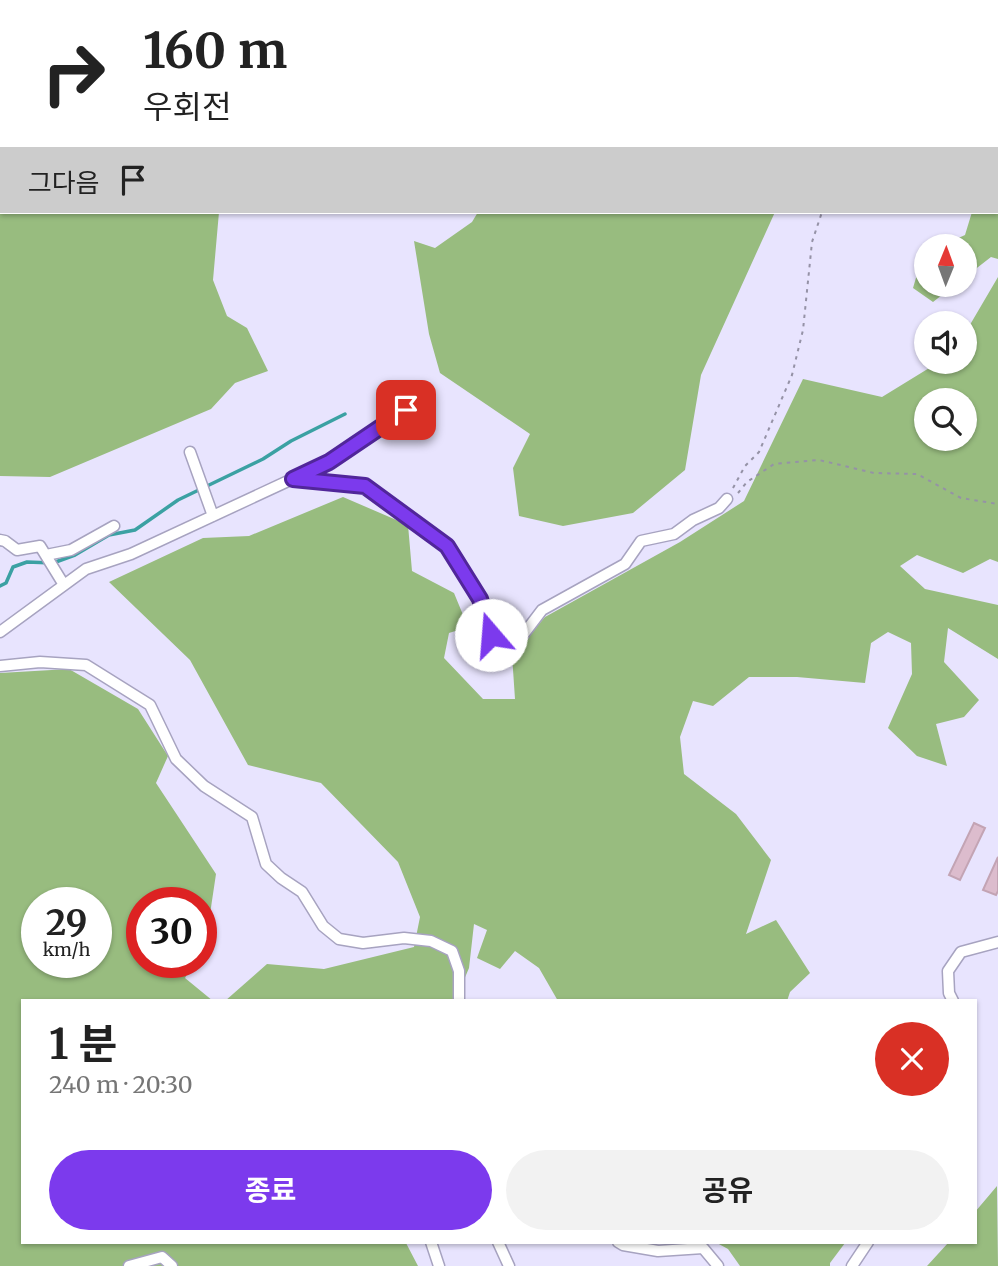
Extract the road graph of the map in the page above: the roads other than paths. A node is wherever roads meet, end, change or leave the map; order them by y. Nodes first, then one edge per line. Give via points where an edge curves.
1 (425, 398) dead end
2 (190, 452) dead end
3 (293, 479) junction
4 (727, 499) road end
5 (213, 516) junction
6 (114, 526) dead end
7 (0, 540) edge
8 (46, 555) junction
9 (64, 585) junction
10 (0, 632) edge
11 (0, 666) edge
12 (998, 942) edge
13 (459, 999) edge
14 (952, 999) edge
15 (433, 1244) edge
16 (499, 1244) edge
17 (621, 1244) edge
18 (867, 1244) edge
19 (129, 1266) edge
20 (172, 1266) edge
21 (439, 1266) edge
22 (509, 1266) edge
23 (718, 1266) edge
24 (852, 1266) edge

1 - 3 street via 329,462
2 - 5 street
3 - 4 street via 365,486 447,546 480,599 491,635 503,641 523,635 542,610 625,564 640,541 674,534
3 - 5 street
5 - 9 street via 86,569
6 - 8 street via 71,550
7 - 8 street via 17,550 40,547
8 - 9 street
9 - 10 street
11 - 13 street via 40,662 86,665 150,705 176,759 204,786 252,817 266,864 302,892 323,926 339,939 363,943 404,938 431,941 452,951 459,971
12 - 14 street via 961,952 948,971
15 - 21 street
16 - 22 street
17 - 23 street via 658,1251 703,1248
18 - 24 street
19 - 20 street via 162,1257

